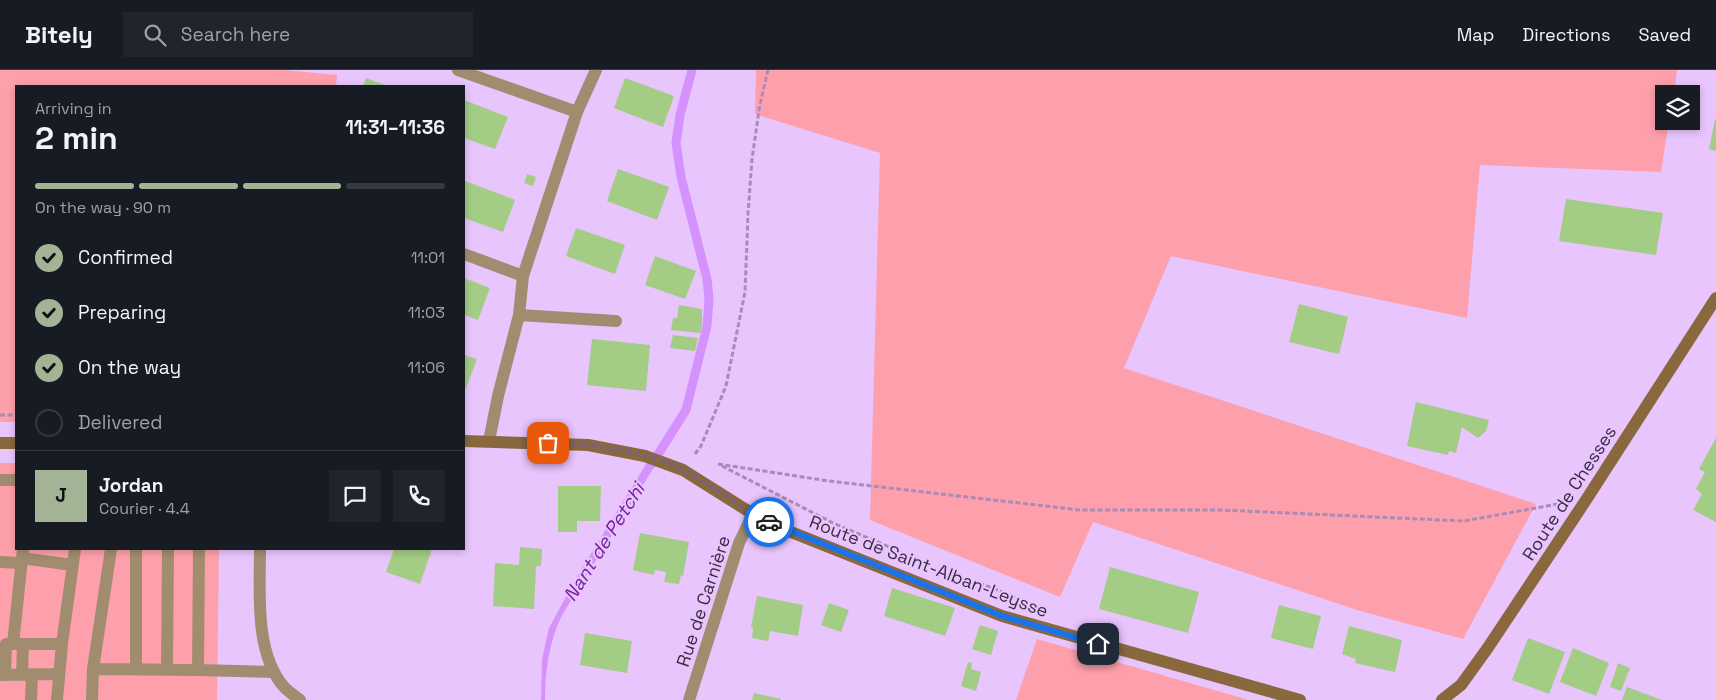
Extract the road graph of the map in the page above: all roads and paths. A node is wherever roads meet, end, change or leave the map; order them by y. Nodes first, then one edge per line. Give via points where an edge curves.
1 (458, 70) edge
2 (596, 70) edge
3 (768, 70) edge
4 (577, 112) junction
5 (465, 254) edge
6 (523, 276) junction
7 (1716, 298) edge
8 (519, 315) junction
9 (616, 321) dead end
10 (0, 415) edge
11 (15, 415) edge
12 (465, 441) edge
13 (489, 441) junction
14 (15, 442) edge
15 (0, 443) edge
16 (718, 464) junction
17 (683, 470) junction
18 (0, 480) edge
19 (15, 480) edge
20 (1586, 500) junction
21 (753, 514) junction
22 (75, 550) edge
23 (111, 550) edge
24 (136, 550) edge
25 (168, 550) edge
26 (199, 550) edge
27 (260, 550) edge
28 (904, 553) dead end
29 (22, 557) edge
30 (0, 562) edge
31 (72, 565) junction
32 (977, 582) dead end
33 (1024, 600) dead end
34 (10, 644) edge
35 (62, 644) junction
36 (93, 669) junction
37 (136, 669) junction
38 (167, 670) junction
39 (198, 670) junction
40 (274, 672) junction
41 (58, 674) junction
42 (3, 675) edge
43 (27, 675) junction
44 (31, 700) edge
45 (57, 700) edge
46 (92, 700) edge
47 (300, 700) edge
48 (689, 700) edge
49 (1300, 700) edge
50 (1442, 700) edge

1 - 4 street
2 - 4 street
3 - 17 path via 752,159 745,292 726,386 701,446
4 - 6 street
5 - 6 street
6 - 8 street
7 - 20 main road, Route de Chesses
8 - 9 street
8 - 13 street
10 - 11 path
12 - 13 main road, Route de Saint-Alban-Leysse
13 - 17 main road, Route de Saint-Alban-Leysse via 588,445 646,456
14 - 15 main road
16 - 17 path
16 - 20 path via 829,481 1080,510 1221,510 1464,521
16 - 28 path via 833,522
17 - 21 main road, Route de Saint-Alban-Leysse
18 - 19 street
20 - 50 main road, Route de Chesses via 1461,685
21 - 48 street, Rue de Carnière via 739,543
21 - 49 main road, Route de Saint-Alban-Leysse via 1002,616
22 - 31 street
23 - 36 street
24 - 37 street
25 - 38 street
26 - 39 street
27 - 40 street via 264,647
29 - 30 street
29 - 31 street
29 - 34 street
31 - 35 street
32 - 33 path
34 - 35 street
34 - 42 street
34 - 43 street
35 - 41 street
36 - 37 street
36 - 46 street
37 - 38 street
38 - 39 street
39 - 40 street
40 - 47 street via 285,688
41 - 43 street
41 - 45 street
42 - 43 street
43 - 44 street

